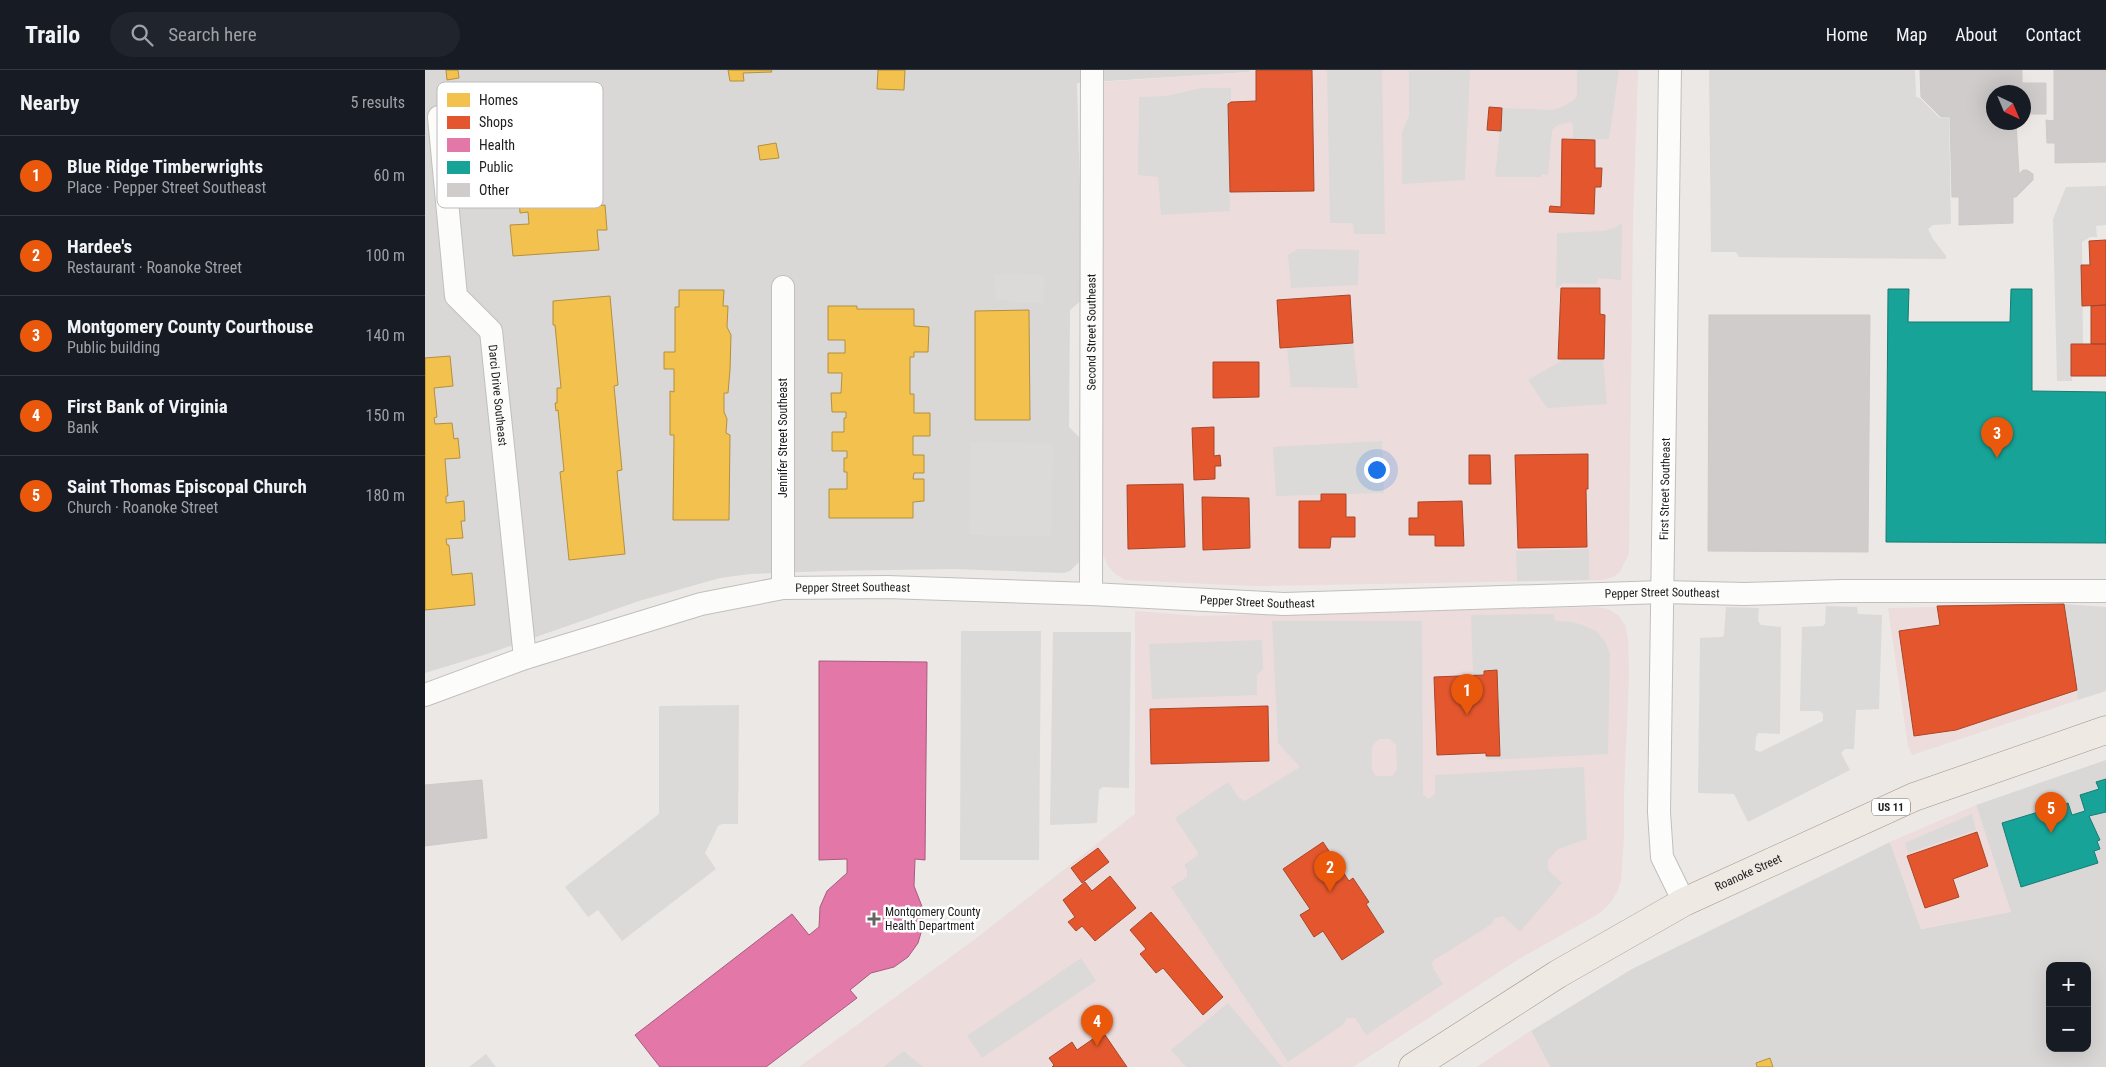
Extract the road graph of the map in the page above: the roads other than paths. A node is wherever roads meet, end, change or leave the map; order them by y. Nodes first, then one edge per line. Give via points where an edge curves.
1 (1092, 70) edge
2 (1670, 70) edge
3 (448, 208) edge
4 (783, 287) dead end
5 (783, 588) junction
6 (2106, 591) edge
7 (1663, 592) junction
8 (1091, 594) junction
9 (525, 658) junction
10 (425, 695) edge
11 (2106, 730) edge
12 (1684, 902) junction
13 (1413, 1067) edge

1 - 8 street, Second Street Southeast
2 - 7 street, First Street Southeast
3 - 9 street, Darci Drive Southeast via 456,296 491,331
4 - 5 street, Jennifer Street Southeast
5 - 8 street, Pepper Street Southeast via 887,587
5 - 9 street, Pepper Street Southeast via 701,604
6 - 7 street, Pepper Street Southeast
7 - 8 street, Pepper Street Southeast via 1284,604
7 - 12 street, First Street Southeast via 1661,848 1662,857
9 - 10 street, Pepper Street Southeast
11 - 12 main road, Roanoke Street / US 11 via 1913,797
12 - 13 main road, Roanoke Street / US 11 via 1558,974

